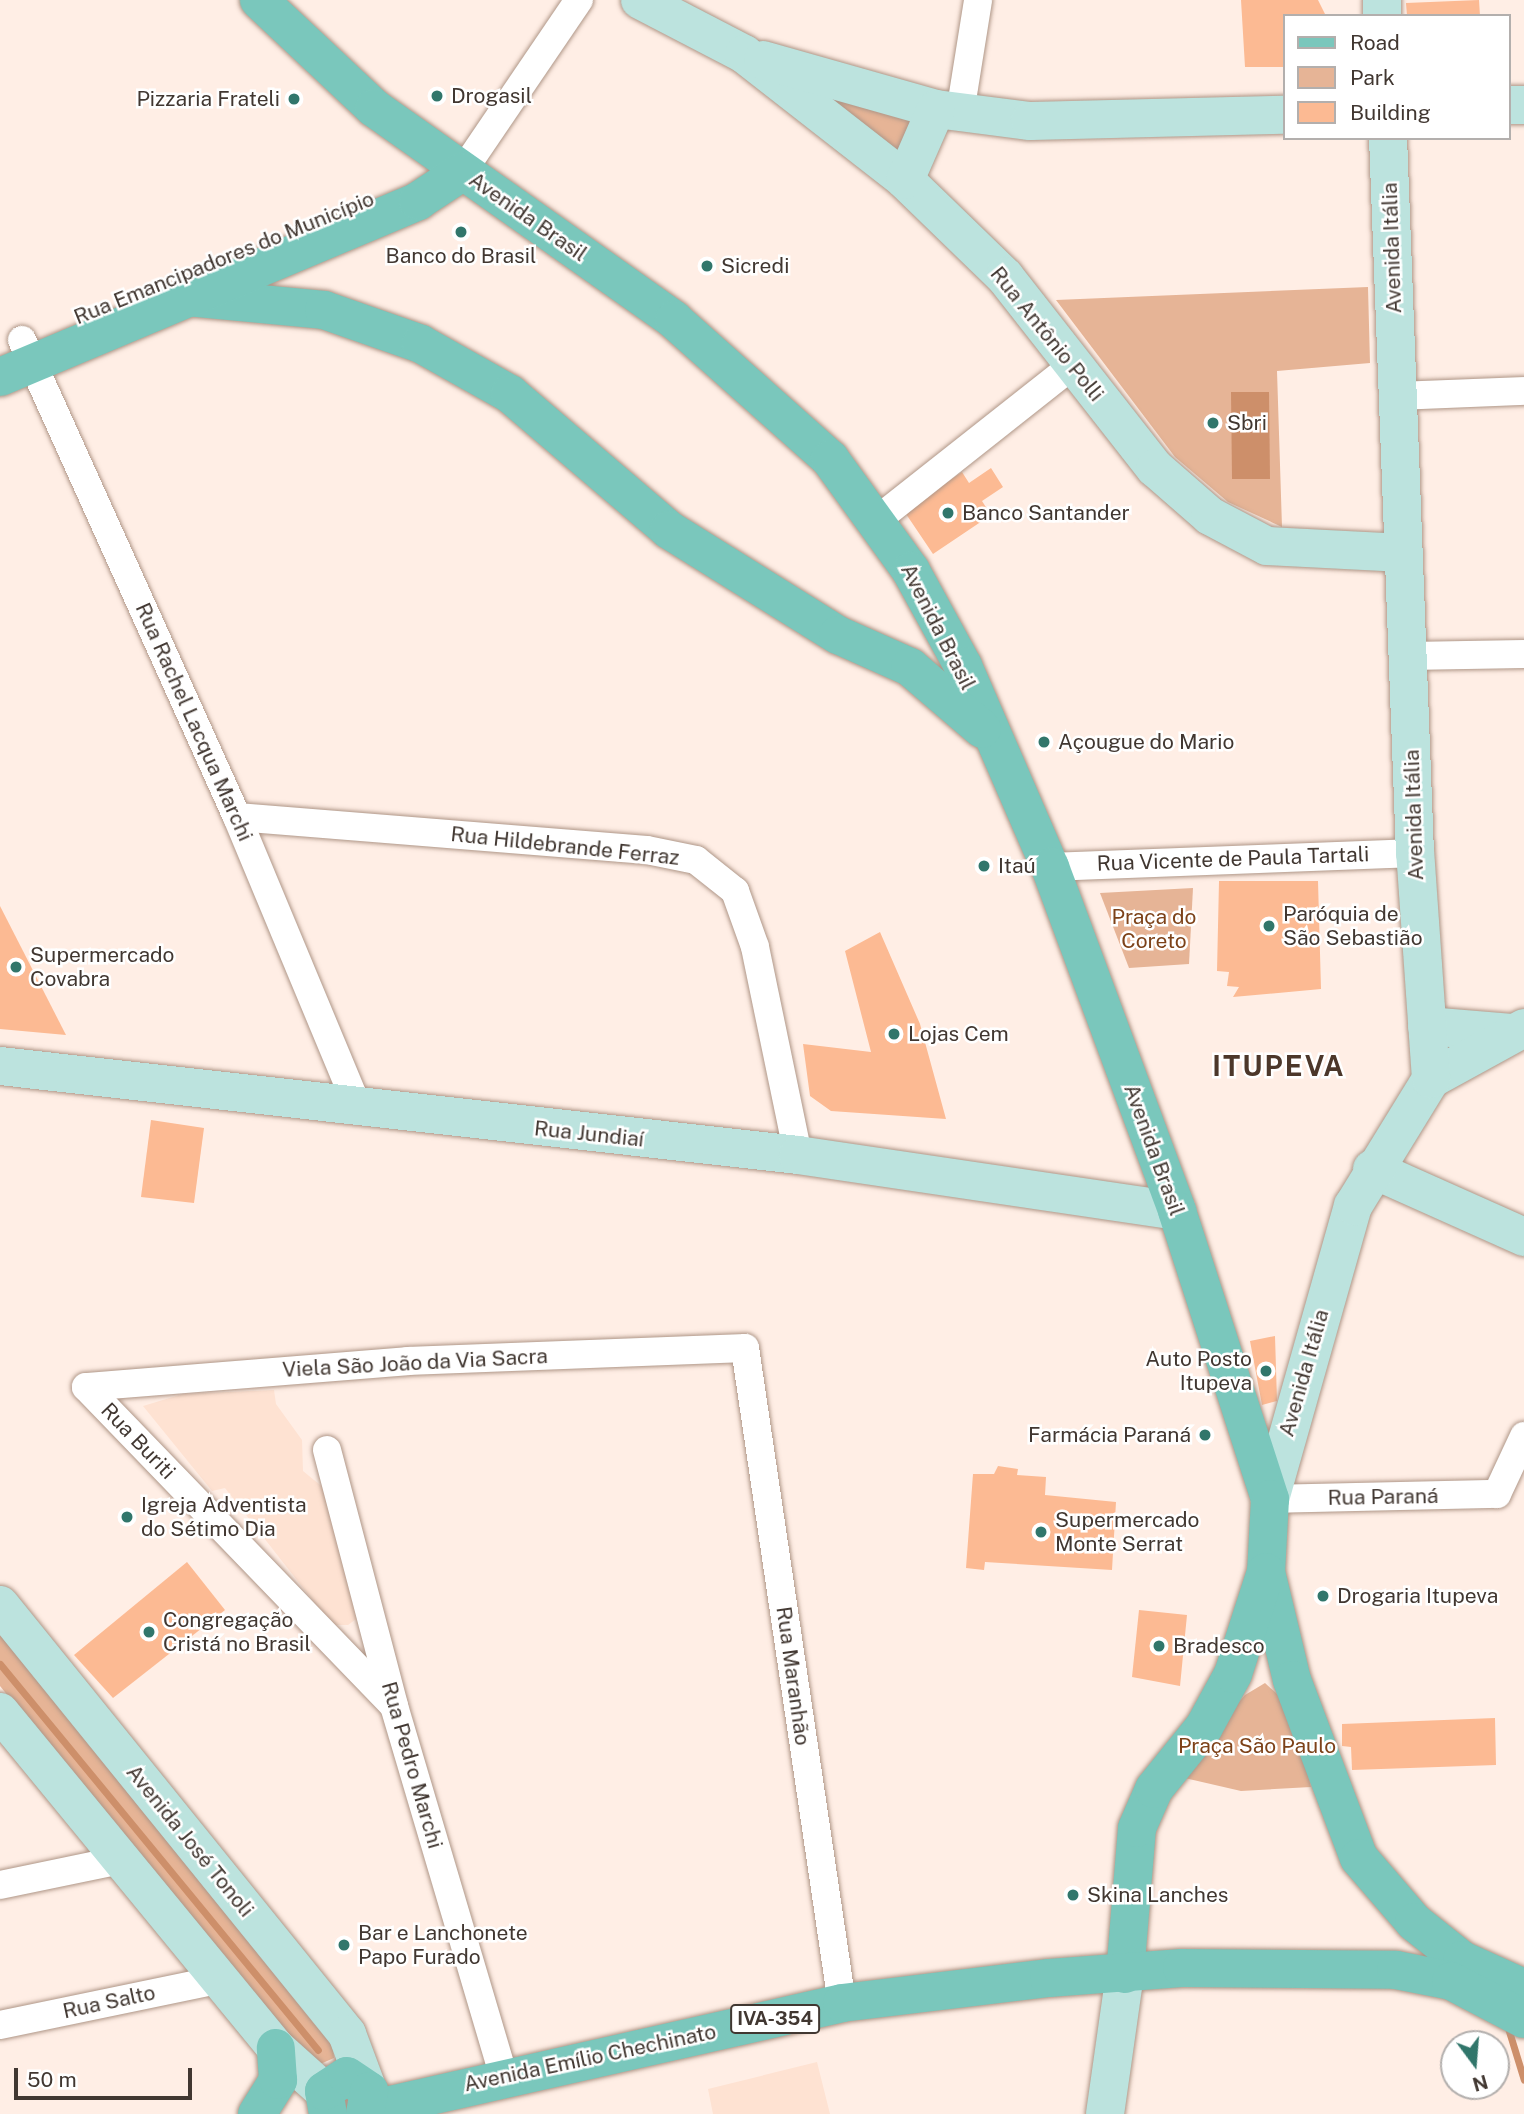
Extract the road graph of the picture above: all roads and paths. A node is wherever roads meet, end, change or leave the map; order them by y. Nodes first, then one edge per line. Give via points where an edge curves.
1 (259, 0) edge
2 (579, 0) edge
3 (640, 0) edge
4 (978, 0) edge
5 (744, 54) junction
6 (948, 111) junction
7 (1282, 115) edge
8 (1388, 140) edge
9 (453, 165) junction
10 (905, 180) junction
11 (187, 297) junction
12 (14, 357) edge
13 (1073, 365) junction
14 (1524, 391) edge
15 (1398, 396) junction
16 (878, 519) junction
17 (1404, 553) junction
18 (927, 602) junction
19 (1524, 654) edge
20 (1408, 656) junction
21 (910, 667) junction
22 (991, 737) junction
23 (237, 817) junction
24 (1415, 853) junction
25 (1050, 867) junction
26 (1427, 1026) junction
27 (1518, 1031) edge
28 (0, 1066) edge
29 (1431, 1079) junction
30 (358, 1107) junction
31 (798, 1155) junction
32 (1373, 1169) junction
33 (1177, 1211) junction
34 (1524, 1237) edge
35 (745, 1348) joint
36 (86, 1387) joint
37 (1524, 1436) edge
38 (327, 1450) dead end
39 (1270, 1499) junction
40 (1266, 1572) junction
41 (0, 1605) edge
42 (1233, 1674) junction
43 (1292, 1680) junction
44 (394, 1706) junction
45 (8, 1733) edge
46 (121, 1860) junction
47 (0, 1885) edge
48 (1413, 1922) junction
49 (1396, 1970) junction
50 (1125, 1973) junction
51 (218, 1979) junction
52 (1515, 1999) edge
53 (842, 2003) junction
54 (0, 2025) edge
55 (276, 2048) junction
56 (504, 2077) junction
57 (326, 2102) edge
58 (366, 2103) edge
59 (257, 2114) edge
60 (276, 2114) edge
61 (1105, 2114) edge

1 - 9 main road, Avenida Brasil via 374,108
2 - 9 street
3 - 5 main road, Rua Antônio Polli
4 - 6 street
5 - 6 main road
5 - 10 main road, Rua Antônio Polli
6 - 7 main road via 1112,124
6 - 10 main road
8 - 15 main road, Avenida Itália
9 - 11 main road, Rua Emancipadores do Município via 418,201
9 - 12 main road, Rua Emancipadores do Município
9 - 16 main road, Avenida Brasil via 674,320 830,459
10 - 13 main road, Rua Antônio Polli via 1005,277
11 - 12 main road, Rua Emancipadores do Município
11 - 21 main road, Rua Emancipadores do Município via 324,310 421,344 510,394 669,530 838,635
12 - 23 street, Rua Rachel Lacqua Marchi
13 - 16 street
13 - 17 main road, Rua Antônio Polli via 1155,468 1210,516 1267,547
14 - 15 street
15 - 17 main road, Avenida Itália
16 - 18 main road, Avenida Brasil
17 - 20 main road, Avenida Itália
18 - 21 main road via 930,646
18 - 22 main road, Avenida Brasil
19 - 20 street
20 - 24 main road, Avenida Itália
21 - 22 main road, Rua Emancipadores do Município
22 - 25 main road, Avenida Brasil
23 - 30 street, Rua Rachel Lacqua Marchi
23 - 31 street, Rua Hildebrande Ferraz via 647,850 696,860 735,891 755,947
24 - 25 street, Rua Vicente de Paula Tartali
24 - 26 main road, Avenida Itália
25 - 33 main road, Avenida Brasil
26 - 27 main road
26 - 29 main road, Avenida Itália
27 - 29 main road
28 - 30 main road, Rua Jundiaí
29 - 32 main road, Avenida Itália
30 - 31 main road, Rua Jundiaí
31 - 33 main road, Rua Jundiaí
32 - 34 main road
32 - 39 main road, Avenida Itália via 1353,1206
33 - 39 main road, Avenida Brasil
35 - 36 street, Viela São João da Via Sacra via 408,1361
35 - 53 street, Rua Maranhão
36 - 44 street, Rua Buriti
37 - 39 street, Rua Paraná via 1497,1494
38 - 44 street, Rua Pedro Marchi
39 - 40 main road
40 - 42 main road
40 - 43 main road
41 - 58 main road, Avenida José Tonoli via 347,2034
42 - 43 main road via 1275,1669
42 - 50 main road via 1204,1727 1154,1789 1137,1828
43 - 48 main road via 1359,1858
44 - 56 street, Rua Pedro Marchi
45 - 46 main road
46 - 47 street
46 - 51 main road
48 - 49 main road via 1411,1947
48 - 52 main road
49 - 50 main road
49 - 52 main road
50 - 53 main road, Avenida Emílio Chechinato / IVA-354
50 - 61 main road
51 - 54 street, Rua Salto
51 - 55 main road
53 - 56 main road, Avenida Emílio Chechinato / IVA-354
55 - 57 main road
55 - 59 main road via 278,2080
56 - 58 main road, Avenida Emílio Chechinato / IVA-354
57 - 58 main road, Avenida Emílio Chechinato via 340,2077
57 - 60 main road

